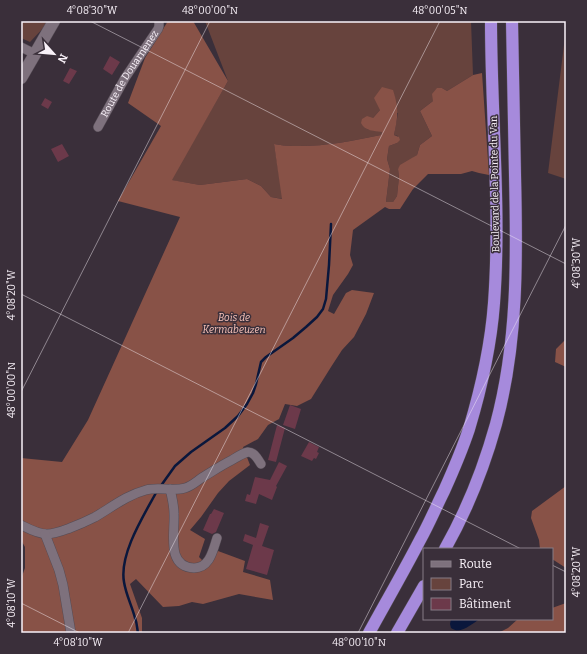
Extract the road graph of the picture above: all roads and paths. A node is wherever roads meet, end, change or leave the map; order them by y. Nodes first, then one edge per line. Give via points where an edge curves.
1 (54, 21) edge
2 (160, 21) edge
3 (492, 21) edge
4 (512, 21) edge
5 (21, 47) edge
6 (35, 54) junction
7 (21, 78) edge
8 (98, 127) dead end
9 (261, 464) dead end
10 (162, 489) junction
11 (21, 525) edge
12 (45, 534) junction
13 (217, 538) dead end
14 (445, 548) edge
15 (423, 588) edge
16 (71, 633) edge
17 (369, 633) edge
18 (397, 633) edge

1 - 6 main road
2 - 8 street, Route de Douarnenez via 158,29 125,78
3 - 17 highway, Boulevard de la Pointe du Van via 496,264 494,304 479,394 450,476 421,540
4 - 14 highway, Boulevard de la Pointe du Van via 516,251 511,342 496,423 485,459 465,508
5 - 6 street
6 - 7 main road
9 - 10 street via 254,454 248,452 215,469 190,486
10 - 12 street via 131,495 78,525
10 - 13 street via 174,514 173,540 175,555 180,562 188,567 204,566 209,560
11 - 12 street
12 - 16 street via 63,585
15 - 18 highway

